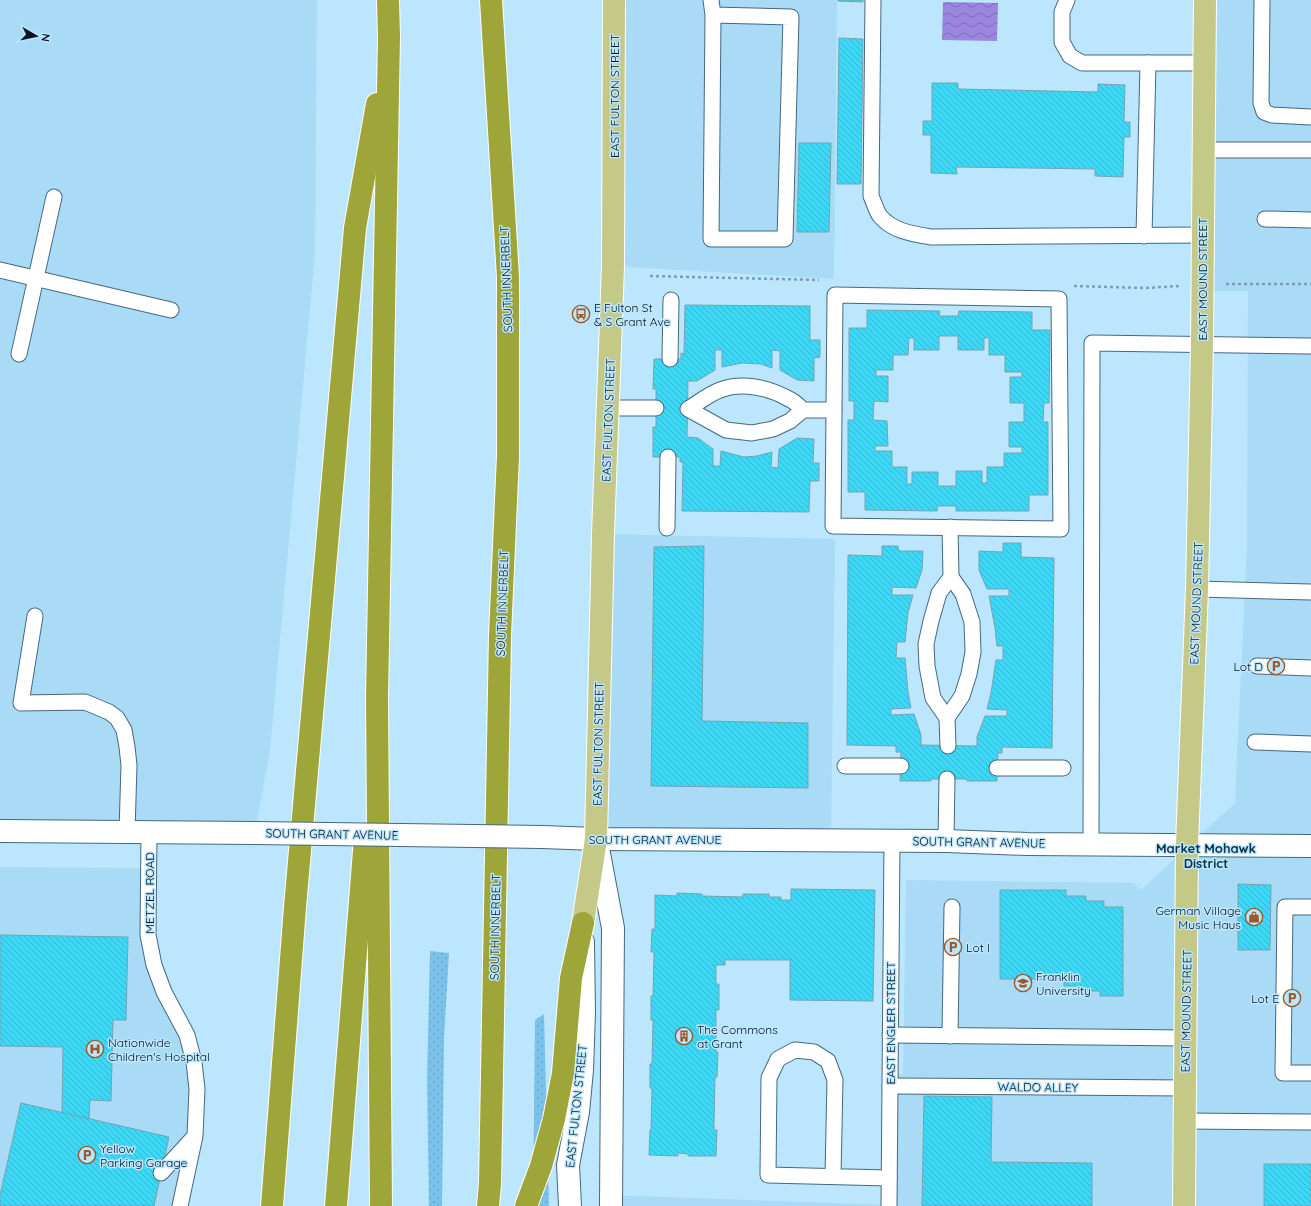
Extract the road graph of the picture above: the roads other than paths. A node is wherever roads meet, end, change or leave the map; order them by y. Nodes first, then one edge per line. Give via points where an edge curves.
1 (388, 0) edge
2 (491, 0) edge
3 (614, 0) edge
4 (711, 0) edge
5 (873, 0) edge
6 (1067, 0) edge
7 (1205, 0) edge
8 (1262, 0) edge
9 (713, 15) junction
10 (389, 36) junction
11 (1148, 63) junction
12 (1204, 63) junction
13 (1311, 117) edge
14 (1203, 150) junction
15 (1311, 150) edge
16 (54, 197) dead end
17 (1265, 219) dead end
18 (1311, 220) edge
19 (1202, 235) junction
20 (1144, 236) junction
21 (0, 270) edge
22 (35, 278) junction
23 (671, 300) dead end
24 (171, 310) dead end
25 (1202, 344) junction
26 (1311, 346) edge
27 (19, 354) dead end
28 (670, 359) dead end
29 (608, 408) junction
30 (656, 408) dead end
31 (803, 410) junction
32 (834, 410) junction
33 (668, 457) dead end
34 (950, 527) junction
35 (667, 528) dead end
36 (951, 577) junction
37 (1197, 589) junction
38 (1311, 592) edge
39 (35, 616) dead end
40 (1257, 666) dead end
41 (1311, 668) edge
42 (377, 698) junction
43 (948, 718) junction
44 (1254, 742) dead end
45 (1311, 744) edge
46 (948, 746) dead end
47 (845, 766) dead end
48 (901, 766) dead end
49 (997, 768) dead end
50 (1063, 768) dead end
51 (947, 779) dead end
52 (0, 831) edge
53 (127, 832) junction
54 (149, 833) junction
55 (596, 839) junction
56 (892, 841) junction
57 (946, 841) junction
58 (1091, 844) junction
59 (1188, 844) junction
60 (1311, 846) edge
61 (952, 907) dead end
62 (1311, 907) edge
63 (583, 924) junction
64 (890, 1035) junction
65 (950, 1036) junction
66 (1186, 1038) junction
67 (1311, 1073) edge
68 (890, 1086) junction
69 (1186, 1088) junction
70 (1185, 1121) junction
71 (1311, 1122) edge
72 (195, 1136) junction
73 (162, 1173) dead end
74 (833, 1176) junction
75 (889, 1178) junction
76 (490, 1184) junction
77 (180, 1206) edge
78 (272, 1206) edge
79 (336, 1206) edge
80 (381, 1206) edge
81 (488, 1206) edge
82 (491, 1206) edge
83 (526, 1206) edge
84 (570, 1206) edge
85 (611, 1206) edge
86 (889, 1206) edge
87 (1184, 1206) edge

1 - 10 highway
2 - 76 highway, SOUTH INNERBELT via 508,293 508,456 500,642
3 - 29 main road, EAST FULTON STREET via 613,266
4 - 9 lane
5 - 20 lane via 871,196 879,216 893,228 931,237
6 - 11 lane via 1062,12 1062,42 1070,56 1082,63
7 - 12 main road, EAST MOUND STREET
8 - 13 lane via 1261,103 1264,112 1272,115
9 - 9 lane via 790,17 785,239 711,239
10 - 42 highway
10 - 78 highway via 356,228 295,907
11 - 12 lane
11 - 20 lane
12 - 14 main road, EAST MOUND STREET
14 - 15 lane
14 - 19 main road, EAST MOUND STREET
16 - 22 lane
17 - 18 lane
19 - 20 lane
19 - 25 main road, EAST MOUND STREET
21 - 22 lane
22 - 24 lane
22 - 27 lane
23 - 28 lane
25 - 26 lane
25 - 37 main road, EAST MOUND STREET
25 - 58 lane via 1092,343
29 - 30 lane
29 - 55 main road, EAST FULTON STREET
31 - 31 lane via 790,399 770,390 732,386 718,390 688,409 726,430 752,433 773,429 790,421
31 - 32 lane
32 - 34 lane via 833,526
32 - 34 lane via 836,296 1060,299 1061,529
33 - 35 lane
34 - 36 lane
36 - 43 lane via 963,594 972,622 974,652 962,696
36 - 43 lane via 939,593 926,644 933,698
37 - 38 lane
37 - 59 main road, EAST MOUND STREET
39 - 53 lane via 21,703 84,702 117,718 124,730 129,759
40 - 41 lane
42 - 79 highway
42 - 80 highway
43 - 46 lane
44 - 45 lane
47 - 48 lane
49 - 50 lane
51 - 57 lane
52 - 53 street, SOUTH GRANT AVENUE
53 - 54 street, SOUTH GRANT AVENUE
54 - 55 street, SOUTH GRANT AVENUE, bridge
54 - 72 lane, METZEL ROAD via 148,935 154,965 164,992 187,1035 194,1062 197,1089
55 - 56 street, SOUTH GRANT AVENUE
55 - 63 main road, EAST FULTON STREET
55 - 85 street, EAST FULTON STREET via 614,928
56 - 57 street, SOUTH GRANT AVENUE
56 - 64 lane, EAST ENGLER STREET
57 - 58 street, SOUTH GRANT AVENUE
58 - 59 street, SOUTH GRANT AVENUE
59 - 60 street, SOUTH GRANT AVENUE
59 - 66 main road, EAST MOUND STREET
61 - 65 lane
62 - 67 lane via 1285,907 1283,1073
63 - 83 highway via 571,978 563,1073 554,1119 541,1166
63 - 84 street, EAST FULTON STREET via 582,1070 578,1112 568,1165
64 - 65 lane
64 - 68 lane, EAST ENGLER STREET
65 - 66 lane
66 - 69 main road, EAST MOUND STREET
68 - 69 lane, WALDO ALLEY
68 - 75 lane, EAST ENGLER STREET
69 - 70 main road, EAST MOUND STREET
70 - 71 lane
70 - 87 main road, EAST MOUND STREET
72 - 73 lane
72 - 77 lane, METZEL ROAD
74 - 74 lane via 768,1176 769,1078 778,1059 795,1050 814,1052 828,1061 835,1080
74 - 75 lane
75 - 86 lane, EAST ENGLER STREET
76 - 81 highway, SOUTH INNERBELT
76 - 82 highway

